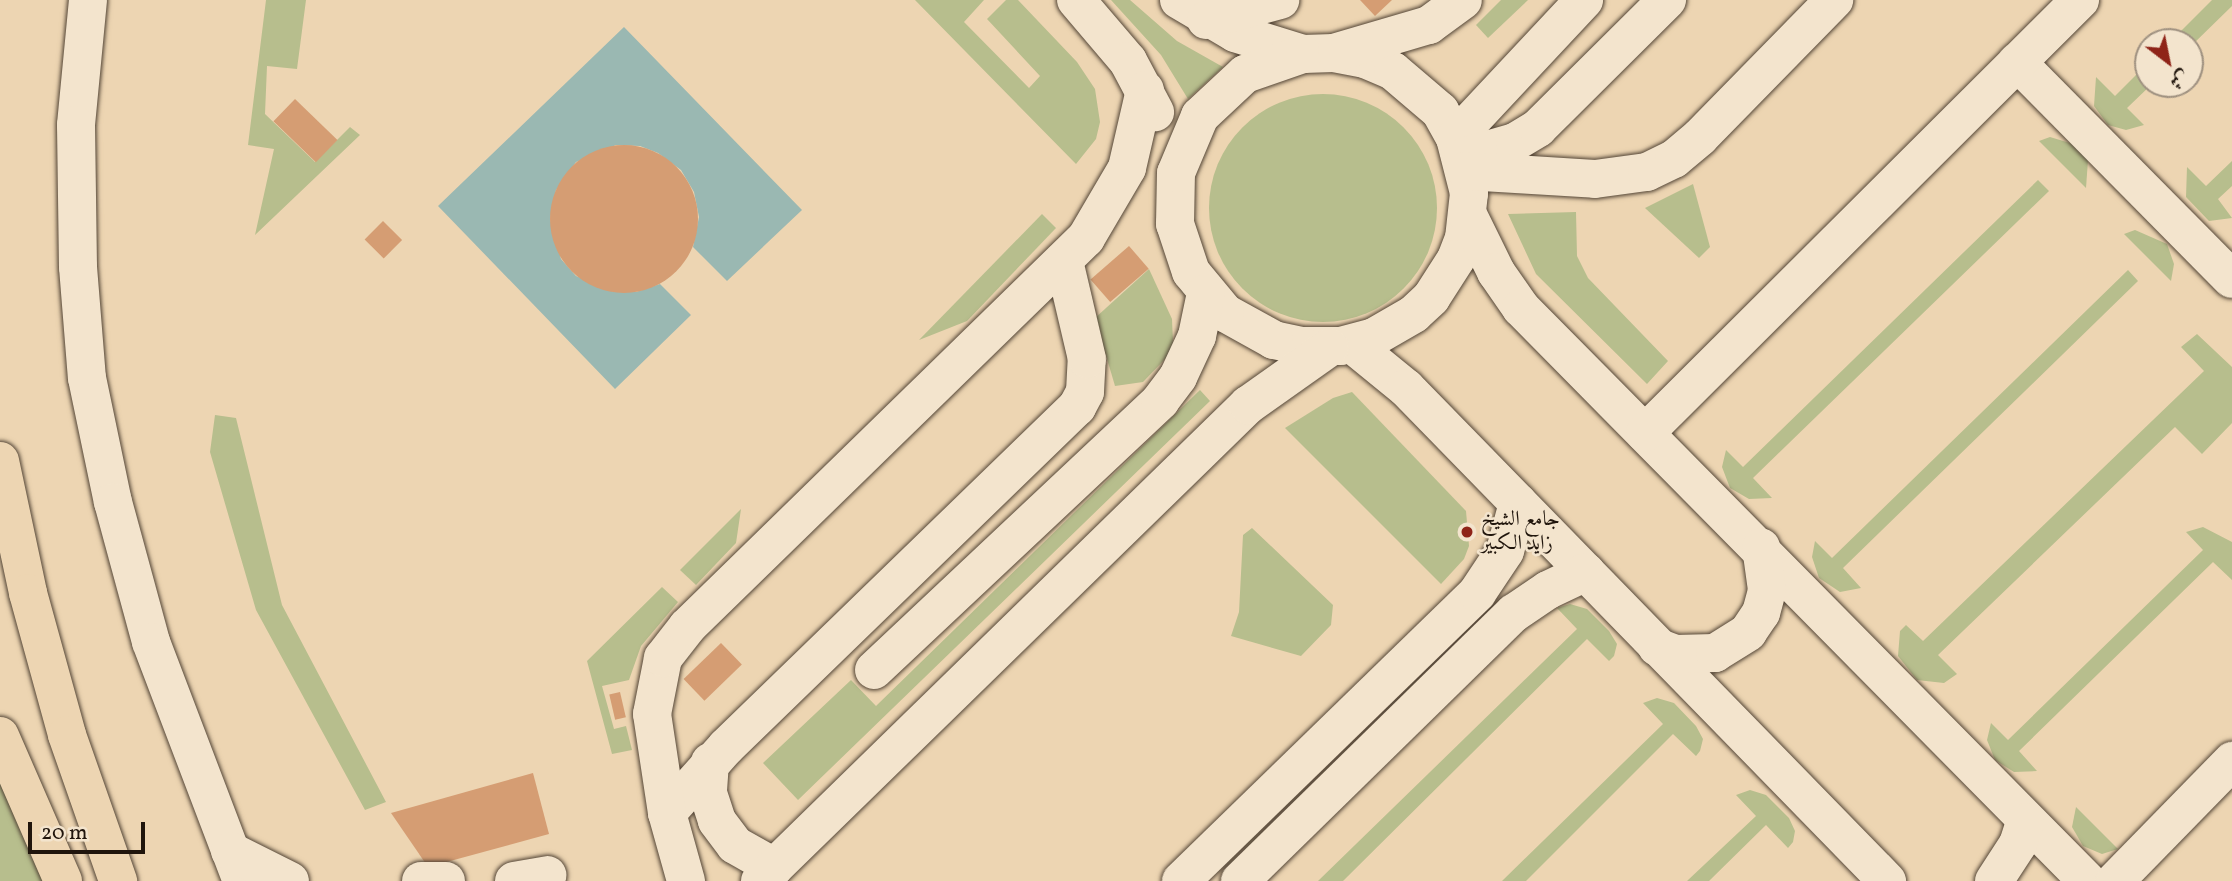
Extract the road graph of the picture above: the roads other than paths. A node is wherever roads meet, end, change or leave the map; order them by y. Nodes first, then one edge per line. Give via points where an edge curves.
1 (88, 0) edge
2 (1076, 0) edge
3 (1280, 0) edge
4 (1463, 0) edge
5 (1584, 0) edge
6 (1667, 0) edge
7 (1834, 0) edge
8 (2080, 0) edge
9 (1193, 10) edge
10 (1318, 53) junction
11 (2017, 62) junction
12 (1145, 90) junction
13 (1461, 155) junction
14 (1176, 173) junction
15 (1468, 215) junction
16 (1064, 261) junction
17 (2232, 279) edge
18 (1206, 293) junction
19 (1341, 345) junction
20 (1645, 433) junction
21 (0, 461) edge
22 (1518, 503) junction
23 (1761, 547) junction
24 (1586, 572) junction
25 (1657, 647) junction
26 (874, 670) dead end
27 (0, 736) edge
28 (2232, 761) edge
29 (710, 762) junction
30 (667, 813) junction
31 (2025, 822) junction
32 (236, 866) edge
33 (767, 874) edge
34 (63, 881) edge
35 (118, 881) edge
36 (290, 881) edge
37 (421, 881) edge
38 (446, 881) edge
39 (686, 881) edge
40 (1181, 881) edge
41 (1240, 881) edge
42 (1887, 881) edge
43 (1994, 881) edge
44 (2087, 881) edge
45 (2115, 881) edge

1 - 32 street via 76,125 78,267 87,378 151,642
2 - 12 street via 1107,33
3 - 9 street
4 - 10 street via 1416,30
5 - 13 street
6 - 13 street via 1538,128 1515,142
7 - 13 street via 1700,137 1674,159 1647,172 1595,179
8 - 11 street
9 - 10 street
10 - 13 street via 1393,71 1419,88 1440,111
10 - 14 street via 1254,70 1220,93 1185,143
11 - 17 street
11 - 20 street
12 - 14 street
12 - 16 street via 1127,168 1109,205
13 - 15 street
14 - 18 street via 1173,198 1181,248
15 - 19 street via 1456,260 1431,298 1395,327
15 - 20 street via 1496,272 1521,308
16 - 29 street via 1087,359 1085,391 1077,407
16 - 30 street via 674,641 663,658 652,695
18 - 19 street via 1249,329 1302,346
18 - 26 street via 1197,336 1178,377 1160,401
19 - 22 street via 1406,388
19 - 33 street via 1248,405
20 - 23 street
21 - 35 highway via 28,593 67,736
22 - 24 street
22 - 40 street via 1505,551 1477,593
23 - 25 street via 1767,590 1761,613 1748,632 1715,653 1675,654
23 - 31 street via 1848,643
24 - 25 street
24 - 41 street via 1514,613
25 - 42 street
27 - 34 highway
28 - 45 street
29 - 30 street
29 - 33 street via 711,807 724,834
30 - 39 street
31 - 43 street via 2013,855
31 - 44 street
32 - 36 street
37 - 38 street

